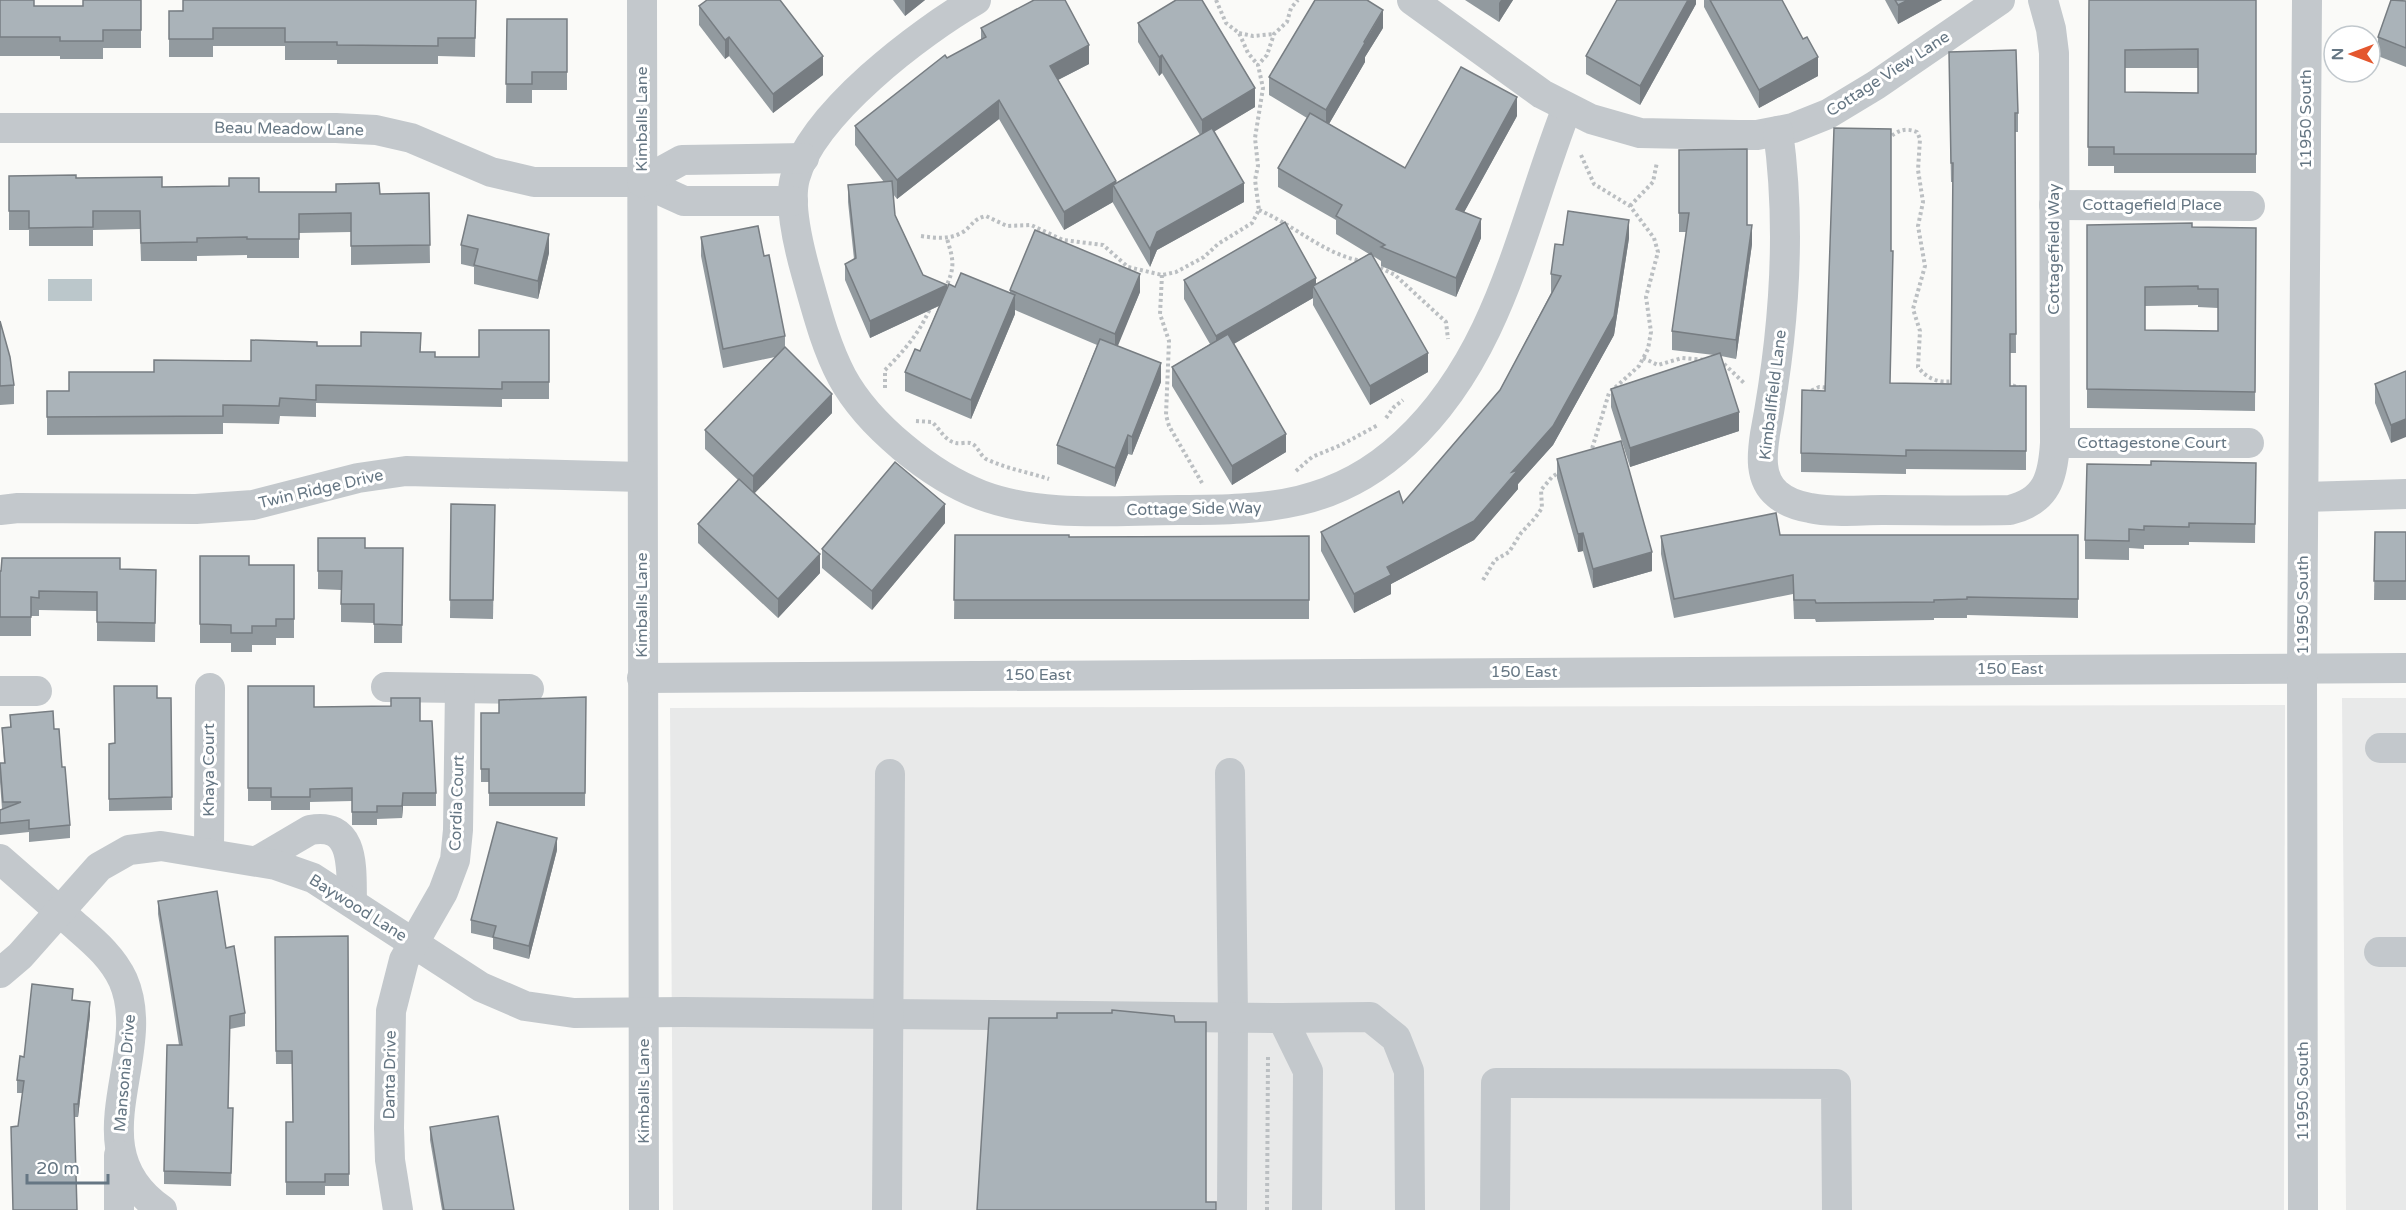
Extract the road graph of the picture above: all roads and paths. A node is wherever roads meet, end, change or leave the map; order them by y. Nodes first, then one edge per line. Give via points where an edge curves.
1 (642, 0) edge
2 (976, 0) edge
3 (1216, 0) edge
4 (1298, 0) edge
5 (1412, 0) edge
6 (2000, 0) edge
7 (2043, 0) edge
8 (2307, 0) edge
9 (1239, 33) junction
10 (1274, 34) junction
11 (1258, 65) junction
12 (1567, 108) junction
13 (0, 128) edge
14 (1778, 131) junction
15 (1878, 142) edge
16 (1581, 155) dead end
17 (1659, 156) dead end
18 (797, 179) junction
19 (642, 182) junction
20 (2054, 204) junction
21 (1630, 206) junction
22 (2250, 206) dead end
23 (1259, 210) junction
24 (921, 236) dead end
25 (947, 239) junction
26 (1162, 275) junction
27 (939, 294) edge
28 (934, 299) edge
29 (1448, 347) dead end
30 (1964, 380) edge
31 (1997, 382) edge
32 (886, 392) dead end
33 (2054, 394) junction
34 (1408, 398) dead end
35 (907, 417) dead end
36 (2055, 443) junction
37 (2249, 443) dead end
38 (1590, 456) edge
39 (1570, 465) edge
40 (1292, 476) dead end
41 (642, 477) junction
42 (1056, 485) dead end
43 (1210, 488) dead end
44 (2406, 494) edge
45 (2039, 496) joint
46 (2304, 497) junction
47 (0, 510) edge
48 (1483, 580) dead end
49 (2302, 668) junction
50 (2406, 669) edge
51 (642, 678) junction
52 (386, 687) dead end
53 (210, 688) dead end
54 (460, 688) junction
55 (529, 689) dead end
56 (0, 691) edge
57 (37, 691) dead end
58 (1230, 773) dead end
59 (890, 774) dead end
60 (209, 853) junction
61 (0, 859) edge
62 (257, 861) junction
63 (352, 902) junction
64 (59, 911) junction
65 (413, 942) junction
66 (0, 973) edge
67 (643, 1012) junction
68 (888, 1013) junction
69 (1233, 1017) junction
70 (1282, 1018) junction
71 (1268, 1056) dead end
72 (119, 1137) junction
73 (119, 1210) edge
74 (162, 1210) edge
75 (398, 1210) edge
76 (644, 1210) edge
77 (887, 1210) edge
78 (1232, 1210) edge
79 (1267, 1210) edge
80 (1307, 1210) edge
81 (1410, 1210) edge
82 (1495, 1210) edge
83 (1837, 1210) edge
84 (2303, 1210) edge

1 - 19 street, Kimballs Lane
2 - 18 street via 857,89 831,118
3 - 9 path via 1226,23
4 - 10 path via 1287,22
5 - 12 street, Cottage View Lane
6 - 14 street, Cottage View Lane via 1845,106
7 - 20 street, Cottagefield Way via 2054,53
8 - 46 street, 11950 South
9 - 10 path
9 - 11 path
10 - 11 path via 1267,55
11 - 23 path via 1263,88 1255,138
12 - 14 street, Cottage View Lane via 1640,133 1738,135
12 - 18 street, Cottage Side Way via 1499,303 1466,370 1447,396 1405,443 1359,477 1307,500 1256,509 1052,509 984,496 946,479 898,442 843,379 825,337 803,264
13 - 19 street, Beau Meadow Lane via 376,130 411,138 491,172 534,182
14 - 45 street, Kimballfield Lane via 1785,266 1777,369 1762,453 1768,484 1775,493 1798,505 1830,510 2010,510
15 - 30 path via 1908,128 1917,132 1920,140 1918,170 1923,202 1918,226 1925,266 1914,309 1920,330 1918,367 1926,377 1942,382
16 - 21 path via 1594,184
17 - 21 path via 1653,182
18 - 19 street via 684,201
18 - 19 street via 682,160
19 - 41 street, Kimballs Lane
20 - 22 street, Cottagefield Place
20 - 33 street, Cottagefield Way
21 - 38 path via 1654,238 1658,252 1646,297 1651,332 1639,366 1609,393
23 - 26 path via 1252,222 1204,258
23 - 29 path via 1344,258 1372,263 1395,275 1446,322
24 - 25 path
25 - 26 path via 986,216 1007,226 1031,225 1063,240 1103,245 1128,267
25 - 27 path via 954,272
26 - 43 path via 1160,314 1168,340 1166,415 1202,482
28 - 32 path via 910,342 885,370
31 - 33 path via 2020,386 2034,395
33 - 36 street, Cottagefield Way
34 - 40 path via 1394,407 1381,424 1312,457
35 - 42 path via 932,422 953,443 971,443 982,458 1050,479
36 - 37 street, Cottagestone Court
36 - 45 street, Cottagefield Way via 2052,473
39 - 48 path via 1540,490 1542,508 1509,552 1495,560
41 - 47 street, Twin Ridge Drive via 406,471 358,478 253,505
41 - 51 street, Kimballs Lane
44 - 46 street
46 - 49 street, 11950 South
49 - 50 street, 150 East
49 - 51 street, 150 East
49 - 84 street, 11950 South
51 - 67 street, Kimballs Lane
52 - 54 street
53 - 60 street, Khaya Court
54 - 55 street
54 - 65 street, Cordia Court via 455,860 443,892
56 - 57 street
58 - 69 street
59 - 68 street
60 - 62 street, Baywood Lane
60 - 64 street, Baywood Lane via 161,846 129,850 99,867
61 - 64 street, Mansonia Drive
62 - 63 street, Baywood Lane via 296,871
62 - 63 street via 310,830 319,828 336,833 351,857
63 - 65 street, Baywood Lane
64 - 66 street, Baywood Lane
64 - 72 street, Mansonia Drive via 106,953 129,998 131,1028
65 - 67 street, Baywood Lane via 488,991 525,1006 566,1013
65 - 75 street, Danta Drive via 398,977 391,1011 390,1160
67 - 68 street, Baywood Lane
67 - 76 street, Kimballs Lane
68 - 69 street, Baywood Lane
68 - 77 street
69 - 70 street, Baywood Lane
69 - 78 street
70 - 80 street via 1308,1071
70 - 81 street, Baywood Lane via 1370,1017 1396,1038 1408,1071
71 - 79 path
72 - 73 street
72 - 74 street, Mansonia Drive via 133,1181
82 - 83 street via 1496,1083 1519,1083 1836,1084

